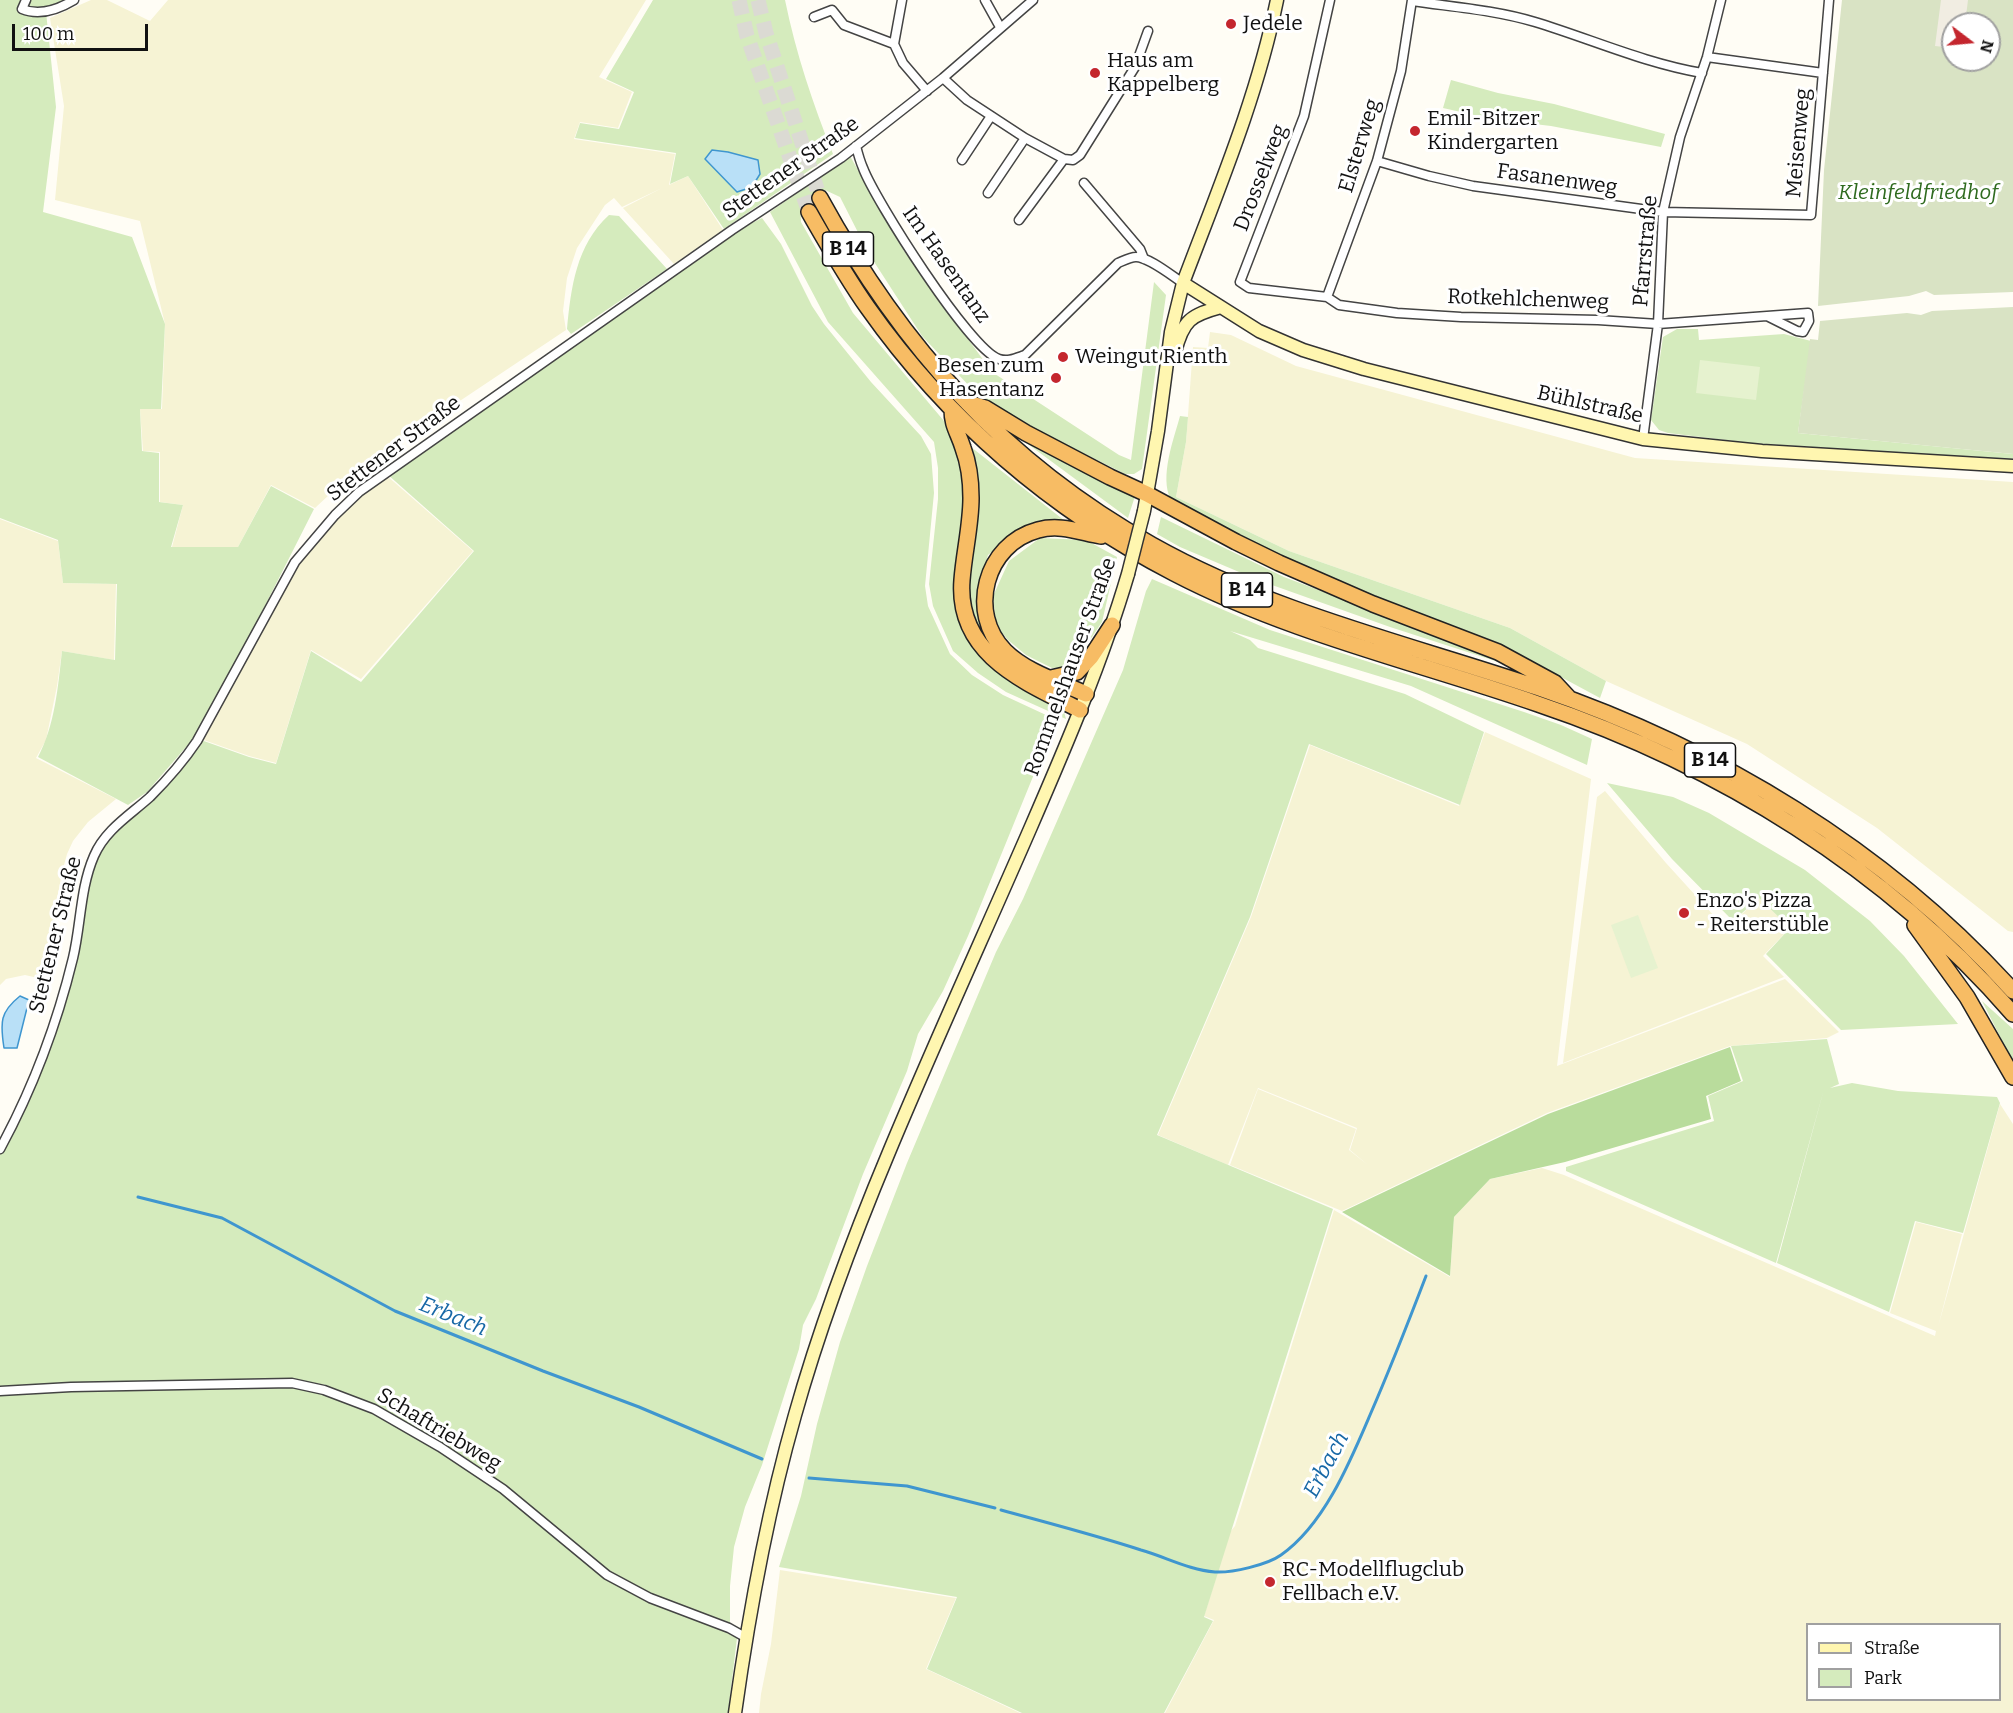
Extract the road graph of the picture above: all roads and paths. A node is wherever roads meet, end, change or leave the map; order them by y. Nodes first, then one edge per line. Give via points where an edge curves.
1 (26, 0) edge
2 (74, 0) edge
3 (836, 0) edge
4 (902, 0) edge
5 (985, 0) edge
6 (1033, 0) edge
7 (1277, 0) edge
8 (1330, 0) edge
9 (1721, 0) edge
10 (1829, 0) edge
11 (1412, 1) edge
12 (832, 10) junction
13 (814, 17) dead end
14 (999, 27) junction
15 (1148, 31) dead end
16 (894, 45) junction
17 (1707, 57) junction
18 (1702, 73) junction
19 (1824, 73) junction
20 (943, 78) junction
21 (927, 91) junction
22 (991, 116) junction
23 (1025, 138) junction
24 (856, 146) junction
25 (1064, 159) junction
26 (962, 160) dead end
27 (1377, 160) junction
28 (1084, 183) dead end
29 (988, 193) dead end
30 (820, 198) tunnel mouth
31 (809, 212) tunnel mouth
32 (1663, 212) junction
33 (1019, 220) dead end
34 (1144, 259) junction
35 (1183, 284) junction
36 (1327, 297) junction
37 (1221, 307) junction
38 (1767, 316) junction
39 (1658, 324) junction
40 (1162, 402) junction
41 (958, 405) junction
42 (1643, 438) junction
43 (2013, 466) edge
44 (1147, 494) junction
45 (1111, 537) junction
46 (1112, 626) junction
47 (1051, 678) junction
48 (1086, 694) junction
49 (1570, 699) junction
50 (1080, 710) junction
51 (1899, 904) junction
52 (2013, 991) edge
53 (2013, 1014) edge
54 (2013, 1077) edge
55 (0, 1149) edge
56 (0, 1391) edge
57 (745, 1637) junction
58 (735, 1713) edge

1 - 2 street via 22,9 41,12
3 - 12 street
4 - 16 street
5 - 14 street
6 - 14 street, Stettener Straße
7 - 35 main road, Rommelshauser Straße via 1247,114
8 - 36 street, Drosselweg via 1304,116 1240,282 1249,288
9 - 17 street, Pfarrstraße
10 - 19 street, Meisenweg
11 - 18 street via 1533,22 1655,63
11 - 27 street, Elsterweg via 1401,71
12 - 13 street
12 - 16 street via 844,25
14 - 20 street, Stettener Straße
15 - 25 street via 1135,67 1080,155 1073,160
16 - 21 street via 903,63
17 - 18 street, Pfarrstraße
17 - 19 street
18 - 32 street, Pfarrstraße via 1680,137
19 - 32 street, Meisenweg via 1810,215
20 - 21 street, Stettener Straße
20 - 22 street
21 - 24 street, Stettener Straße
22 - 23 street
22 - 26 street
23 - 25 street
23 - 29 street
24 - 34 street, Im Hasentanz via 863,169 919,263 957,319 997,359 1012,360 1025,355 1118,264 1135,257
24 - 55 street, Stettener Straße via 359,492 323,528 295,562 181,764 116,825 94,854 73,958 59,1005 33,1078
25 - 33 street
27 - 32 street, Fasanenweg via 1473,186
27 - 36 street, Elsterweg
28 - 34 street via 1140,249
30 - 41 highway, B 14 via 885,305
31 - 41 highway, B 14 via 867,307 896,345
32 - 39 street, Pfarrstraße
34 - 35 street
35 - 37 main road, Bühlstraße
35 - 40 main road, Rommelshauser Straße
36 - 39 street, Rotkehlchenweg via 1339,305 1397,313
37 - 40 main road via 1188,320 1179,337
37 - 42 main road, Bühlstraße via 1275,339 1364,369
38 - 38 street, Rotkehlchenweg via 1803,332 1811,312
38 - 39 street, Rotkehlchenweg
39 - 42 street, Pfarrstraße
40 - 44 main road, Rommelshauser Straße
41 - 44 highway via 985,408
41 - 45 highway, B 14 via 992,448 1029,480
41 - 49 highway, B 14 via 1070,492 1129,531 1194,566 1308,613
41 - 50 highway via 952,422 969,470 971,498 962,583 962,605 969,627 1001,667
42 - 43 main road, Bühlstraße via 1762,451
44 - 46 main road, Rommelshauser Straße, bridge
44 - 49 highway via 1327,585 1498,652 1555,683
45 - 47 highway, B 14 via 1061,527 1038,530 1010,544 992,567 983,604 995,638 1028,668
45 - 51 highway, B 14 via 1193,583 1261,612 1540,704 1662,753 1790,823
46 - 47 highway via 1077,672
46 - 48 main road, Rommelshauser Straße
47 - 48 highway, B 14
48 - 50 main road, Rommelshauser Straße
49 - 52 highway, B 14 via 1693,751 1810,818 1920,901
50 - 57 main road, Rommelshauser Straße via 848,1257 795,1414
51 - 53 highway, B 14 via 1949,948
51 - 54 highway via 1967,997
56 - 57 street, Schaftriebweg via 283,1383 324,1390 374,1409 448,1453 503,1489 607,1575 650,1598
57 - 58 main road, Rommelshauser Straße

